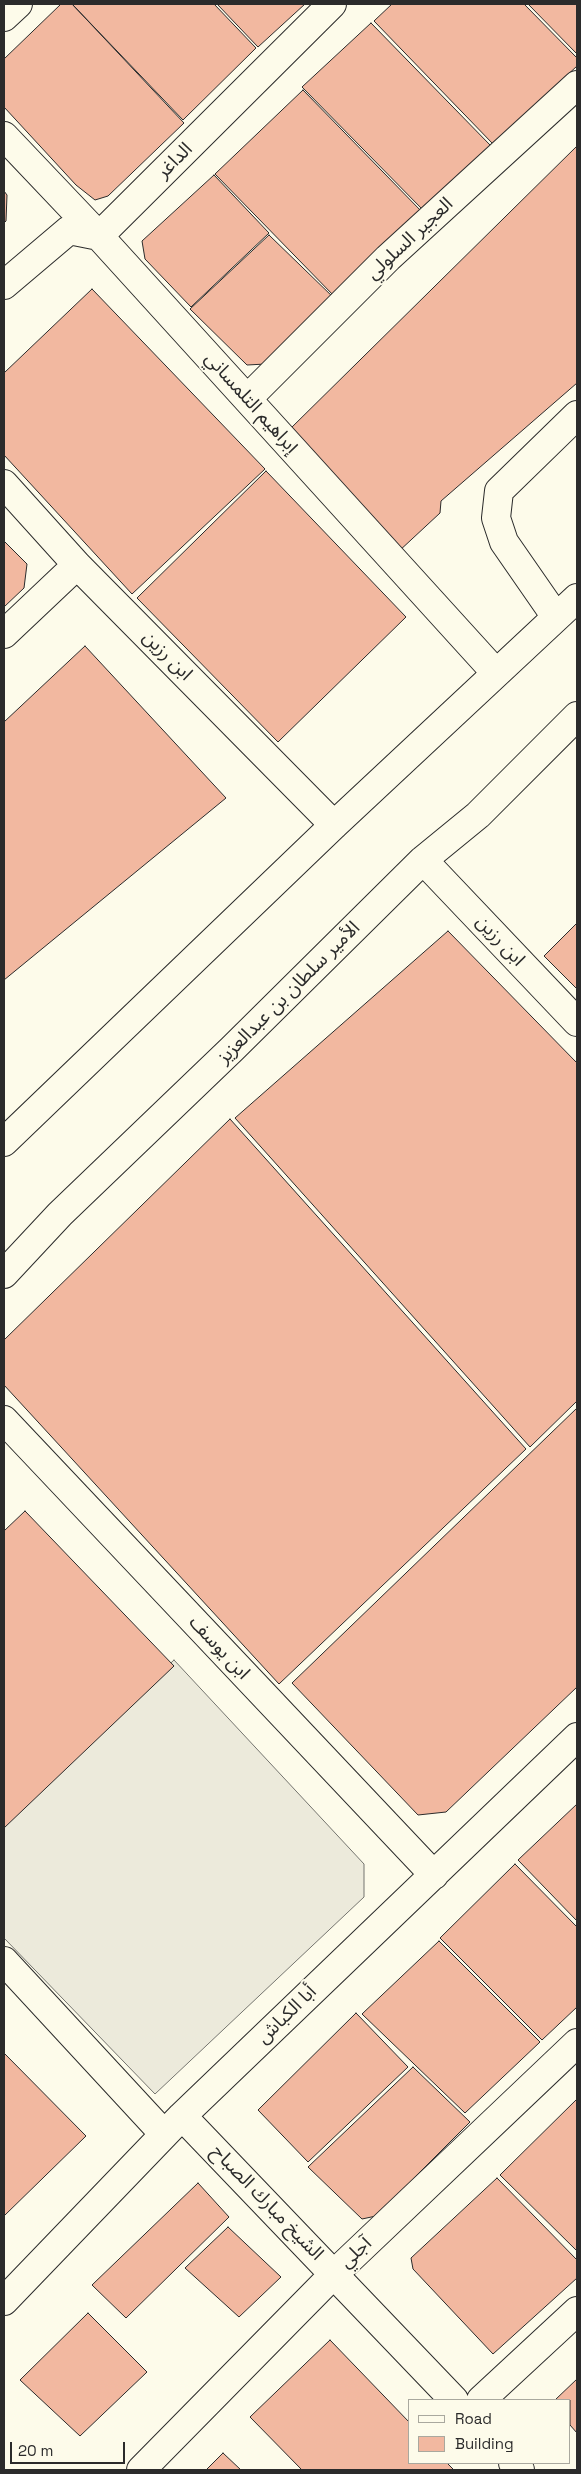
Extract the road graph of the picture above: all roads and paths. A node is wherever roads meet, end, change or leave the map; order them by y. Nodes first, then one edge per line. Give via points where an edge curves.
1 (18, 4) edge
2 (332, 4) edge
3 (4, 17) edge
4 (577, 85) edge
5 (4, 136) edge
6 (99, 236) junction
7 (4, 285) edge
8 (247, 399) junction
9 (577, 415) edge
10 (4, 484) edge
11 (77, 565) junction
12 (577, 598) edge
13 (556, 618) junction
14 (4, 634) edge
15 (496, 673) junction
16 (577, 716) edge
17 (334, 825) junction
18 (424, 860) junction
19 (577, 1022) edge
20 (4, 1142) edge
21 (4, 1274) edge
22 (4, 1420) edge
23 (577, 1737) edge
24 (434, 1875) junction
25 (4, 1961) edge
26 (577, 2043) edge
27 (173, 2125) junction
28 (335, 2273) junction
29 (4, 2301) edge
30 (577, 2311) edge
31 (453, 2399) edge
32 (482, 2399) edge
33 (141, 2470) edge

1 - 3 street
2 - 6 street, الداغر
4 - 8 street, العجير السلولي via 388,258
5 - 6 street, إبراهيم التلمساني
6 - 7 street via 69,230
6 - 8 street, إبراهيم التلمساني
8 - 15 street, إبراهيم التلمساني
9 - 13 street via 499,491 496,518 504,542
10 - 11 street, ابن رزين
11 - 14 street
11 - 17 street, ابن رزين
12 - 13 street
13 - 15 street
15 - 17 street
16 - 18 street, الأمير سلطان بن عبدالعزيز via 478,815
17 - 20 street
18 - 19 street, ابن رزين
18 - 21 street, الأمير سلطان بن عبدالعزيز via 60,1214
22 - 24 street, ابن يوسف
23 - 24 street, أبا الكباش
24 - 27 street, أبا الكباش
25 - 27 street, الشيخ مبارك الصباح
26 - 28 street, آجلي
27 - 28 street, الشيخ مبارك الصباح
27 - 29 street, أبا الكباش
28 - 31 street, الشيخ مبارك الصباح
28 - 33 street, آجلي
30 - 32 street

